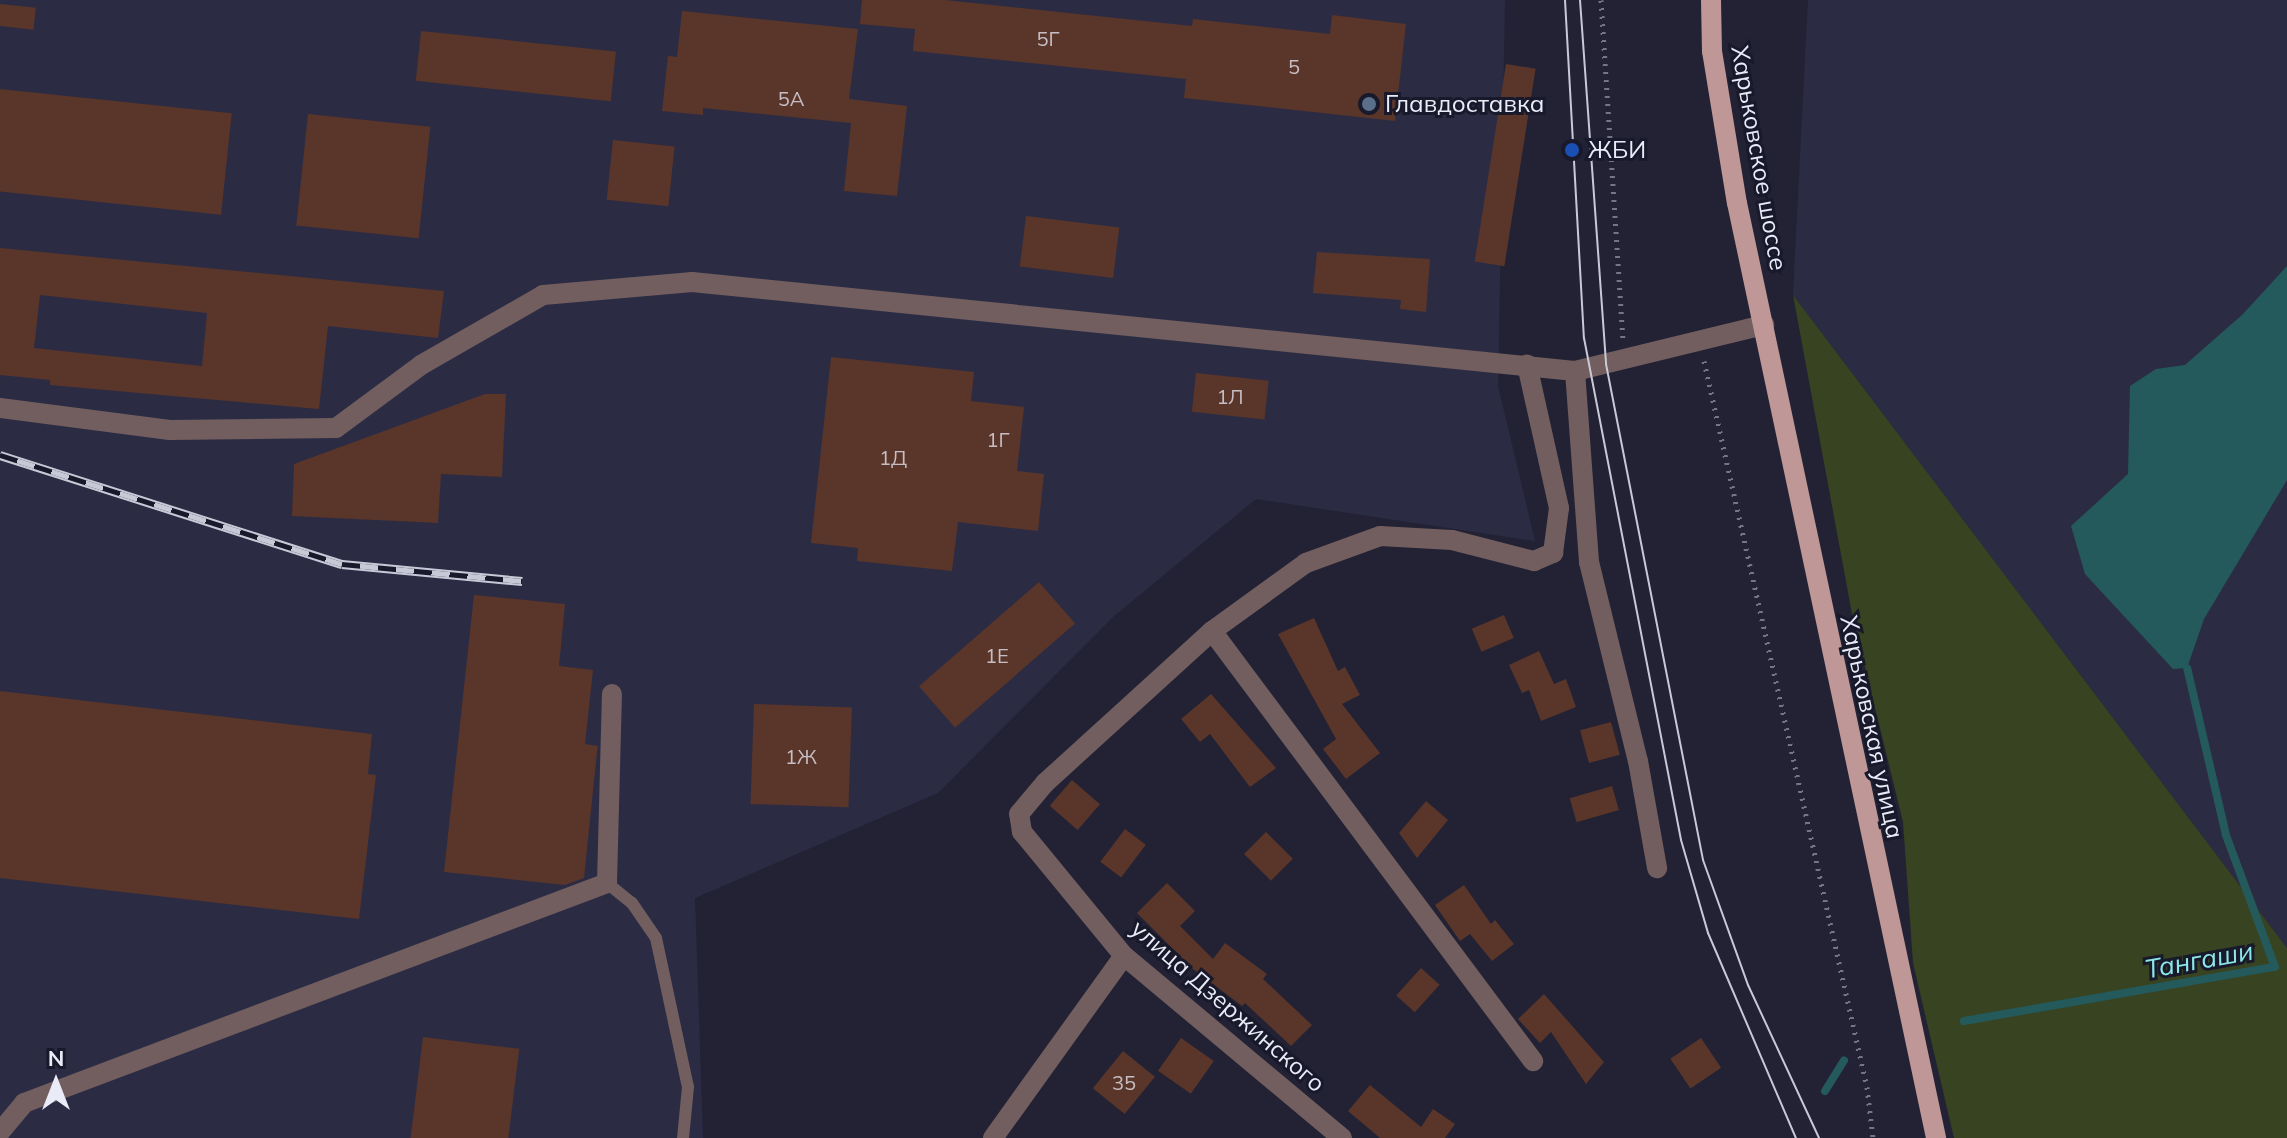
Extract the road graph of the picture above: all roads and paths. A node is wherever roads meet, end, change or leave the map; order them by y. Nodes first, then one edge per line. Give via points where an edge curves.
1 (1601, 0) edge
2 (1711, 0) edge
3 (1764, 325) junction
4 (1701, 341) junction
5 (1625, 359) junction
6 (1527, 365) junction
7 (1575, 371) junction
8 (0, 408) edge
9 (1212, 631) junction
10 (612, 694) dead end
11 (1657, 868) dead end
12 (607, 883) junction
13 (1124, 956) junction
14 (1533, 1061) dead end
15 (0, 1132) edge
16 (683, 1138) edge
17 (993, 1138) edge
18 (1342, 1138) edge
19 (1873, 1138) edge
20 (1936, 1138) edge

1 - 5 path
2 - 3 main road, Харьковское шоссе via 1720,111
3 - 4 street
3 - 20 main road, Харьковская улица
4 - 5 street
4 - 19 path via 1867,1087
5 - 7 street
6 - 7 street
6 - 8 street via 692,282 543,295 421,365 336,428 170,430
6 - 9 street, улица Дзержинского via 1559,508 1553,553 1534,561 1452,540 1380,536 1306,563
7 - 11 street via 1589,562 1638,761
9 - 13 street, улица Дзержинского via 1045,783 1019,814 1022,832
9 - 14 street
10 - 12 street
12 - 15 street via 24,1103
12 - 16 lane via 632,903 656,938 688,1087
13 - 17 street
13 - 18 street, улица Дзержинского

